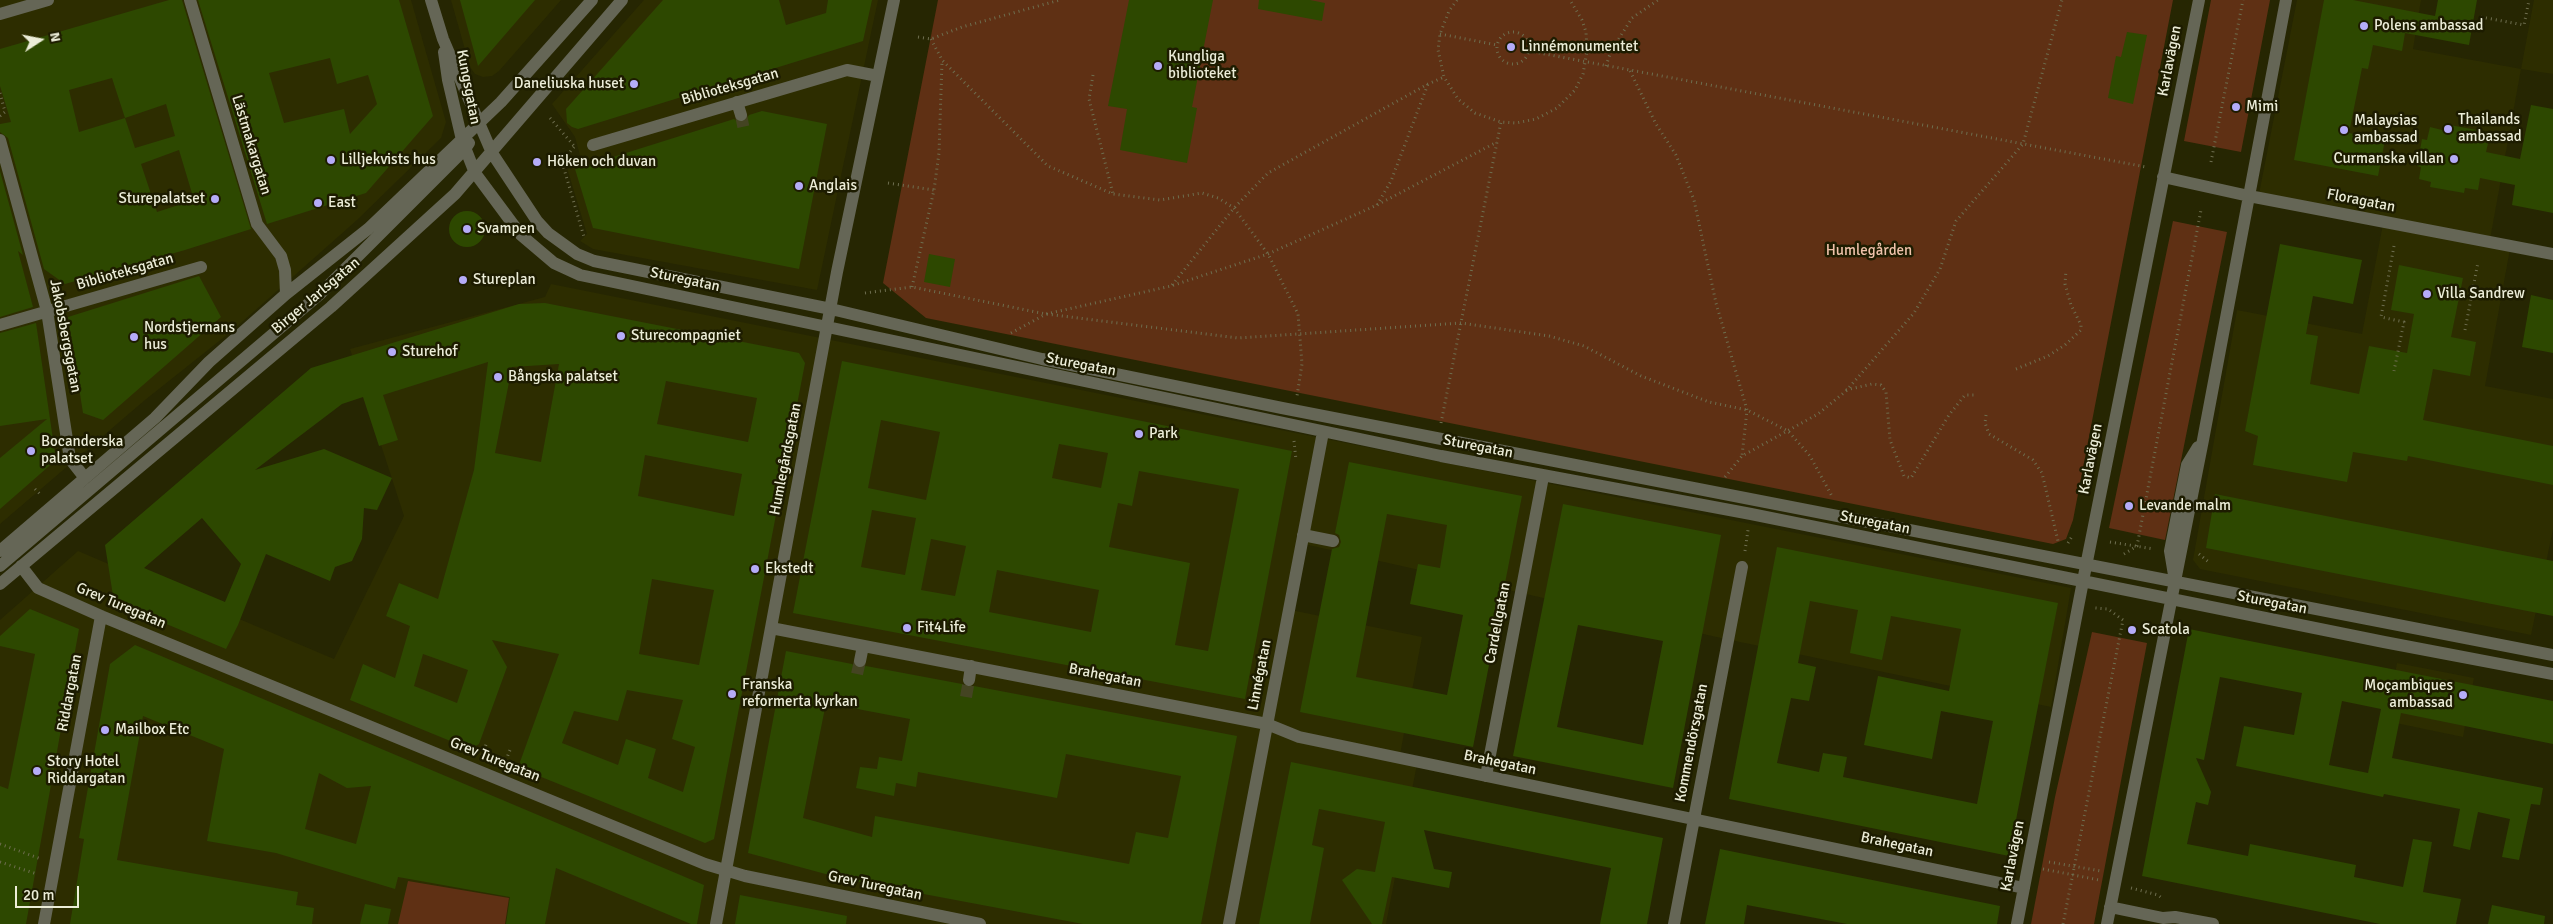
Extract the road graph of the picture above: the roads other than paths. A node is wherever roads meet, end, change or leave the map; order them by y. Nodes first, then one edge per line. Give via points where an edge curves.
1 (48, 0) edge
2 (190, 0) edge
3 (431, 0) edge
4 (592, 0) edge
5 (622, 0) edge
6 (894, 0) edge
7 (2199, 0) edge
8 (2286, 0) edge
9 (0, 14) edge
10 (443, 39) junction
11 (878, 76) junction
12 (736, 102) junction
13 (740, 116) tunnel mouth
14 (480, 123) junction
15 (0, 140) edge
16 (463, 144) junction
17 (592, 145) road end
18 (492, 153) junction
19 (475, 173) junction
20 (2163, 177) junction
21 (2249, 196) junction
22 (2553, 254) edge
23 (202, 267) dead end
24 (286, 294) junction
25 (831, 309) junction
26 (47, 311) junction
27 (0, 325) edge
28 (828, 327) junction
29 (1323, 432) junction
30 (1543, 477) junction
31 (85, 478) junction
32 (1303, 535) junction
33 (1333, 541) dead end
34 (0, 552) edge
35 (2086, 564) junction
36 (0, 566) edge
37 (21, 566) junction
38 (1742, 568) road end
39 (2083, 581) junction
40 (2175, 582) junction
41 (0, 584) edge
42 (2171, 600) junction
43 (101, 616) junction
44 (771, 628) junction
45 (863, 646) junction
46 (2553, 655) edge
47 (860, 661) tunnel mouth
48 (971, 666) junction
49 (2553, 674) edge
50 (968, 680) tunnel mouth
51 (1267, 724) junction
52 (1486, 776) junction
53 (1693, 820) junction
54 (726, 870) junction
55 (2024, 888) junction
56 (2110, 908) junction
57 (44, 924) edge
58 (716, 924) edge
59 (980, 924) edge
60 (1229, 924) edge
61 (1674, 924) edge
62 (2017, 924) edge
63 (2107, 924) edge
64 (2213, 924) edge

1 - 9 street
2 - 24 street, Lästmakargatan via 258,224 282,256
3 - 10 street, Kungsgatan
4 - 14 street, Birger Jarlsgatan
5 - 18 street, Birger Jarlsgatan
6 - 11 street, Humlegårdsgatan
7 - 20 street, Karlavägen
8 - 21 street
10 - 14 street, Kungsgatan
10 - 16 street, Kungsgatan via 448,80
11 - 12 street, Biblioteksgatan via 847,70
11 - 25 street, Humlegårdsgatan
12 - 13 street
12 - 17 street, Biblioteksgatan
14 - 16 street, Birger Jarlsgatan
14 - 18 street, Sturegatan
15 - 26 street, Jakobsbergsgatan
16 - 19 street, Sturegatan
16 - 24 street, Birger Jarlsgatan via 368,229
16 - 36 street, Birger Jarlsgatan via 320,294
18 - 19 street, Birger Jarlsgatan
18 - 25 street, Sturegatan via 537,221 558,242 577,254 594,261
19 - 28 street, Sturegatan via 521,235 566,270
19 - 37 street, Birger Jarlsgatan via 331,307
20 - 21 street, Floragatan
20 - 35 street, Karlavägen
21 - 22 street, Floragatan
21 - 40 street
23 - 26 street, Biblioteksgatan
24 - 31 street, Birger Jarlsgatan via 209,362 155,418
25 - 28 street, Humlegårdsgatan
25 - 35 street, Sturegatan via 1042,359 1243,400
26 - 27 street, Biblioteksgatan
26 - 31 street, Jakobsbergsgatan via 70,459
28 - 29 street, Sturegatan
28 - 44 street, Humlegårdsgatan
29 - 30 street, Sturegatan
29 - 32 street, Linnégatan
30 - 39 street, Sturegatan via 1750,514
30 - 52 street, Cardellgatan
31 - 34 street, Birger Jarlsgatan
32 - 33 street
32 - 51 street, Linnégatan
35 - 39 street, Karlavägen
35 - 40 street, Sturegatan
37 - 41 street, Birger Jarlsgatan
37 - 43 street, Grev Turegatan via 38,588
38 - 53 street, Kommendörsgatan
39 - 42 street, Sturegatan
39 - 55 street, Karlavägen
40 - 42 street
40 - 46 street, Sturegatan
42 - 49 street, Sturegatan
42 - 56 street
43 - 54 street, Grev Turegatan
43 - 57 street, Riddargatan
44 - 45 street, Brahegatan
44 - 54 street, Humlegårdsgatan
45 - 47 street
45 - 48 street, Brahegatan
48 - 50 street
48 - 51 street, Brahegatan
51 - 52 street, Brahegatan via 1299,737
51 - 60 street, Linnégatan
52 - 53 street, Brahegatan
53 - 55 street, Brahegatan
53 - 61 street, Kommendörsgatan
54 - 58 street, Humlegårdsgatan
54 - 59 street, Grev Turegatan
55 - 62 street, Karlavägen
56 - 63 street
56 - 64 street

